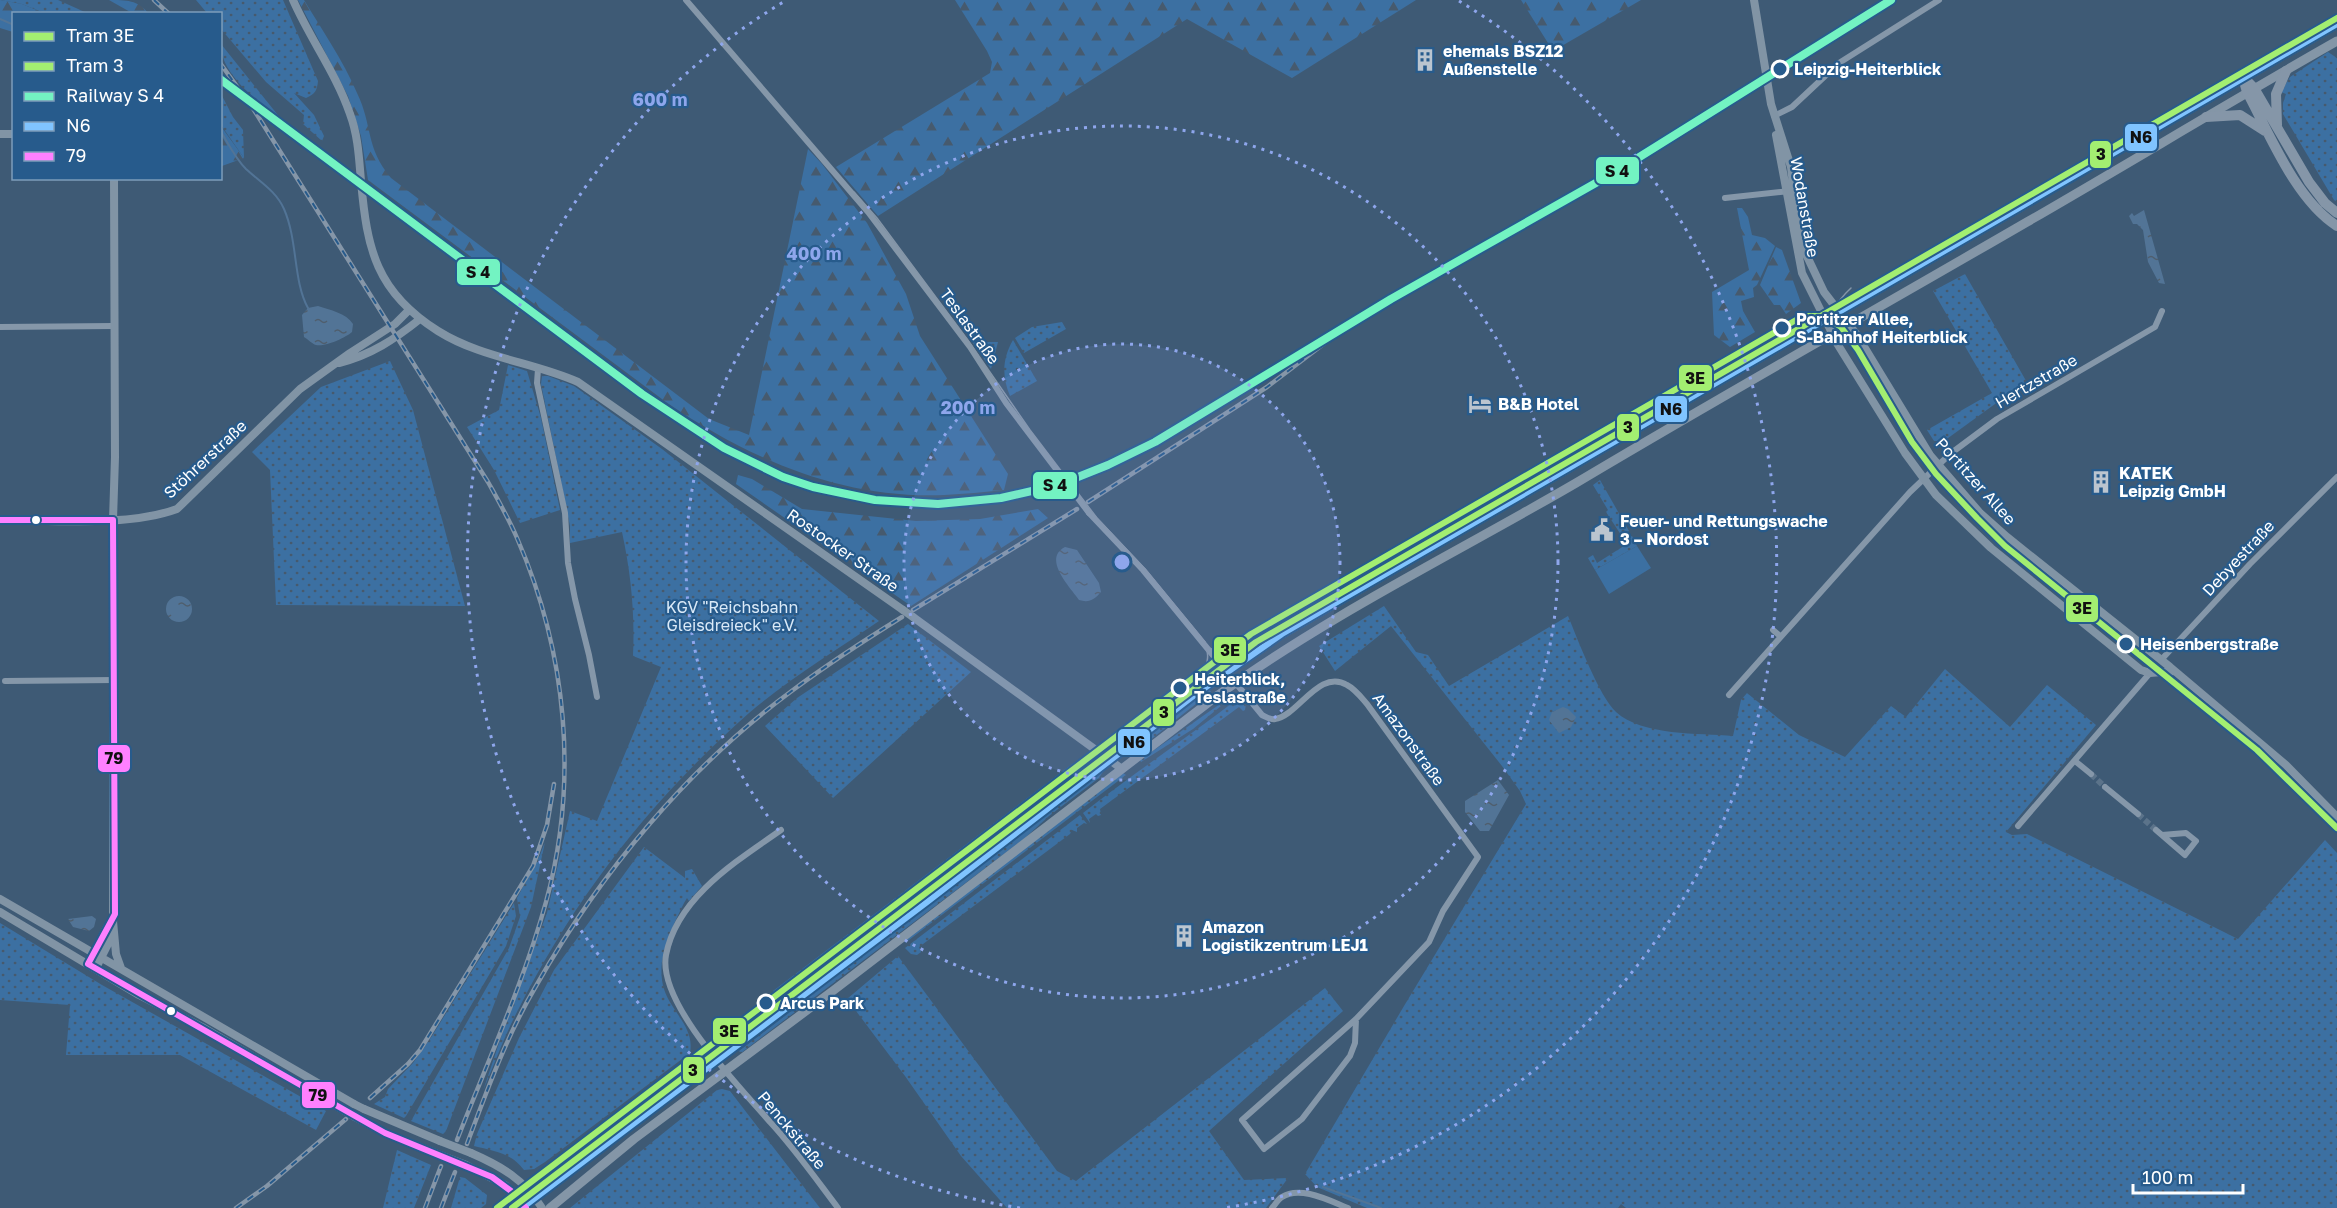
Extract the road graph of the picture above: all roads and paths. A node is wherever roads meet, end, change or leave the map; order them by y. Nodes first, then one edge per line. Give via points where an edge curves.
1 (293, 0) edge
2 (686, 0) edge
3 (1754, 0) edge
4 (1939, 0) edge
5 (2337, 24) edge
6 (2337, 41) edge
7 (2286, 70) junction
8 (2243, 78) junction
9 (2251, 90) junction
10 (1774, 116) junction
11 (2206, 117) junction
12 (2274, 131) junction
13 (114, 180) edge
14 (1791, 191) junction
15 (1725, 198) dead end
16 (2337, 213) edge
17 (2337, 226) edge
18 (409, 310) junction
19 (2162, 311) dead end
20 (1839, 312) junction
21 (420, 319) junction
22 (1826, 321) junction
23 (1849, 323) junction
24 (114, 326) junction
25 (0, 327) edge
26 (1832, 333) junction
27 (336, 364) junction
28 (538, 369) junction
29 (1939, 466) junction
30 (1924, 479) junction
31 (2335, 481) edge
32 (0, 520) edge
33 (113, 520) junction
34 (1773, 630) dead end
35 (1780, 636) junction
36 (2161, 660) junction
37 (2175, 671) junction
38 (1226, 672) junction
39 (2150, 673) junction
40 (115, 680) junction
41 (5, 681) dead end
42 (1235, 683) junction
43 (1729, 695) dead end
44 (597, 697) dead end
45 (1110, 760) junction
46 (2075, 761) junction
47 (1122, 769) junction
48 (2091, 774) tunnel mouth
49 (2105, 787) tunnel mouth
50 (2138, 814) tunnel mouth
51 (2337, 817) edge
52 (2018, 826) dead end
53 (781, 830) dead end
54 (2159, 832) joint
55 (0, 899) edge
56 (0, 912) edge
57 (114, 926) junction
58 (94, 953) junction
59 (102, 958) junction
60 (87, 963) junction
61 (96, 968) junction
62 (121, 969) junction
63 (1356, 1019) junction
64 (716, 1061) junction
65 (724, 1070) junction
66 (536, 1198) junction
67 (524, 1207) edge
68 (543, 1208) edge
69 (550, 1208) edge
70 (838, 1208) edge
71 (1272, 1208) edge
72 (1348, 1208) edge

1 - 18 main road, Rostocker Straße via 345,98 357,138 370,250
2 - 38 street, Teslastraße, bridge via 868,212 1089,513 1143,570
3 - 10 main road, Wodanstraße
4 - 10 street via 1839,63 1792,107
5 - 8 main road
6 - 7 main road
7 - 9 main road
7 - 12 highway via 2276,94
8 - 9 highway
8 - 20 main road
9 - 11 main road
9 - 12 highway
10 - 14 main road, Wodanstraße
11 - 12 highway via 2233,114
11 - 23 main road
12 - 16 highway via 2316,193
12 - 17 highway via 2305,196 2323,217
13 - 24 main road
14 - 15 street
14 - 20 main road, Wodanstraße via 1805,252 1824,292
14 - 22 main road, Wodanstraße via 1802,273
18 - 21 main road, Rostocker Straße
18 - 27 main road, Stöhrerstraße
19 - 29 street, Hertzstraße via 2155,327 1997,419
20 - 22 main road
20 - 23 main road, Wodanstraße
21 - 27 main road, Stöhrerstraße via 386,344
21 - 28 main road, Rostocker Straße via 465,345
22 - 26 main road, Wodanstraße
22 - 38 main road via 1310,618
23 - 26 main road
23 - 29 main road, Portitzer Allee
24 - 25 street
24 - 33 main road
26 - 30 main road, Portitzer Allee
26 - 42 main road via 1317,629
27 - 33 main road, Stöhrerstraße via 300,389 177,509 157,517
28 - 44 street via 537,383 565,513 574,599
28 - 45 main road, Rostocker Straße, bridge via 578,382
29 - 30 street, Hertzstraße
29 - 36 main road, Portitzer Allee via 2007,537
30 - 35 street, Hertzstraße
30 - 39 main road, Portitzer Allee via 1991,548 2127,660
31 - 36 street, Debyestraße
32 - 33 main road, Stöhrerstraße
33 - 40 main road
34 - 35 street
35 - 43 street, Hertzstraße
36 - 37 main road, Portitzer Allee
37 - 39 main road
37 - 51 main road, Portitzer Allee via 2286,765
38 - 42 street, Amazonstraße
38 - 45 main road
39 - 46 street
40 - 41 street
40 - 57 main road
42 - 47 main road
42 - 63 street, Amazonstraße via 1252,706 1270,719 1281,717 1321,686 1332,681 1345,683 1361,698 1478,857 1443,911 1429,942
45 - 47 main road, Rostocker Straße
45 - 64 main road
46 - 48 street
46 - 52 street
47 - 65 main road
49 - 50 street
53 - 64 street, Penckstraße via 708,885 680,922 666,954 665,969 674,997
54 - 54 street via 2185,855 2196,841 2186,833
55 - 58 main road
56 - 60 main road
57 - 58 main road via 107,927
57 - 59 main road
57 - 62 main road
58 - 59 main road
58 - 60 main road
59 - 61 main road
59 - 62 main road
60 - 61 main road
61 - 67 main road, bridge via 385,1133 505,1185
62 - 66 main road, bridge via 354,1104 509,1172
63 - 63 street via 1350,1056 1302,1119 1264,1149 1242,1120
64 - 65 street, Penckstraße
64 - 66 main road
65 - 69 main road
65 - 70 street, Penckstraße via 771,1122
66 - 67 main road
66 - 68 main road
71 - 72 street via 1281,1197 1293,1192

